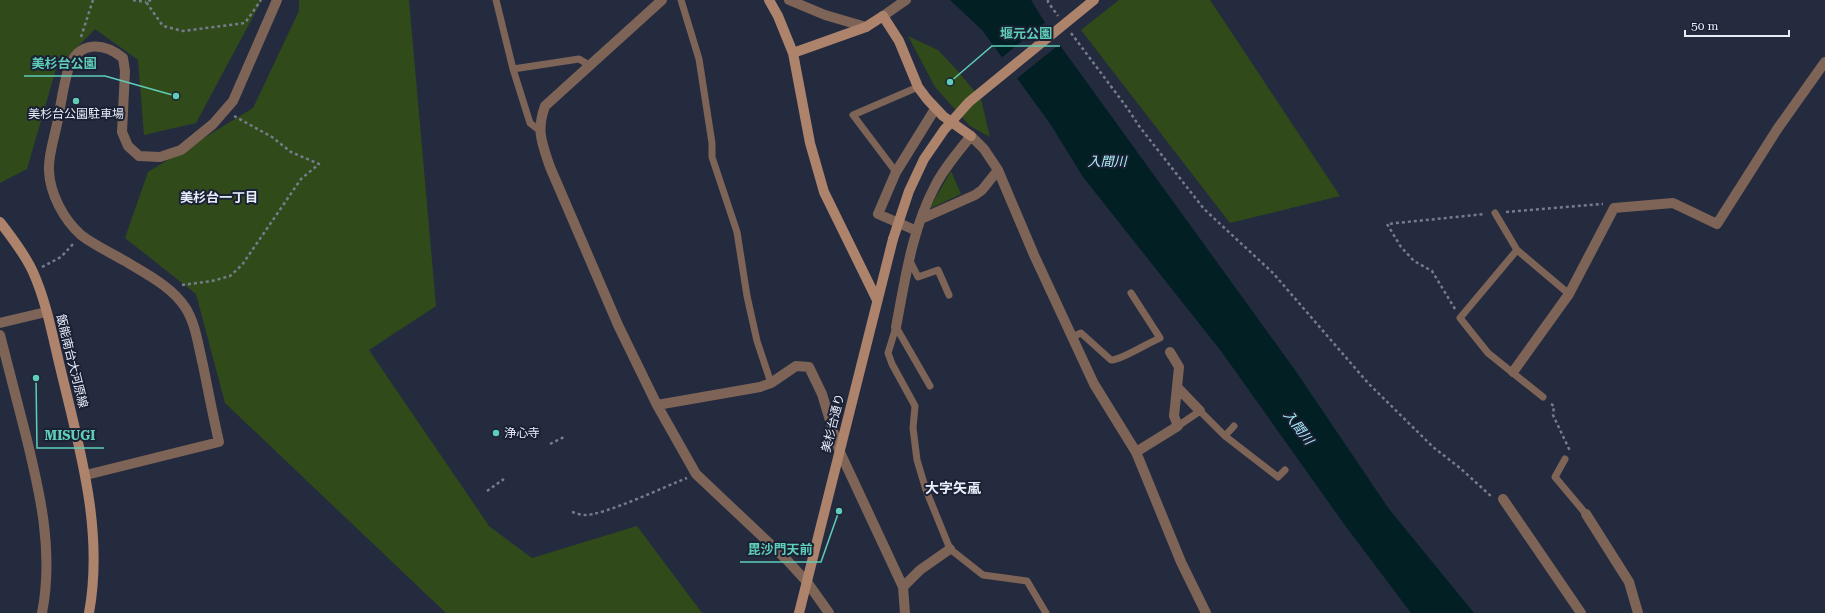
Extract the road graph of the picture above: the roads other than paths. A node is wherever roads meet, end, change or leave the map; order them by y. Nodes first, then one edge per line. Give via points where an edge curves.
1 (277, 0) edge
2 (496, 0) edge
3 (662, 0) edge
4 (680, 0) edge
5 (769, 0) edge
6 (789, 0) edge
7 (906, 0) edge
8 (1094, 0) edge
9 (883, 16) junction
10 (866, 27) junction
11 (793, 53) junction
12 (1825, 62) edge
13 (589, 65) junction
14 (514, 69) junction
15 (918, 88) junction
16 (935, 109) junction
17 (539, 130) junction
18 (971, 136) junction
19 (998, 170) junction
20 (896, 172) junction
21 (1496, 213) road end
22 (921, 219) junction
23 (0, 222) edge
24 (917, 231) junction
25 (1517, 250) junction
26 (909, 260) junction
27 (1132, 293) dead end
28 (1569, 294) junction
29 (949, 295) dead end
30 (877, 300) junction
31 (46, 312) junction
32 (0, 323) edge
33 (896, 327) junction
34 (0, 335) edge
35 (1072, 337) junction
36 (1170, 352) dead end
37 (1513, 372) junction
38 (770, 383) junction
39 (930, 386) dead end
40 (1177, 387) junction
41 (1543, 397) road end
42 (657, 404) junction
43 (1200, 411) junction
44 (1178, 426) junction
45 (1234, 426) dead end
46 (1225, 436) junction
47 (839, 450) junction
48 (1136, 452) junction
49 (1565, 459) road end
50 (1285, 470) dead end
51 (86, 475) junction
52 (1503, 499) road end
53 (1586, 514) joint
54 (950, 549) junction
55 (807, 582) junction
56 (903, 587) junction
57 (42, 613) edge
58 (89, 613) edge
59 (799, 613) edge
60 (829, 613) edge
61 (905, 613) edge
62 (1046, 613) edge
63 (1206, 613) edge
64 (1581, 613) edge
65 (1638, 613) edge

1 - 51 street via 233,101 212,124 181,150 160,158 139,156 128,146 122,132 125,71 123,58 109,48 100,46 75,55 69,69 51,151 49,171 52,189 63,212 82,235 155,279 172,292 185,307 194,325 219,442
2 - 14 lane
3 - 13 street
4 - 38 lane via 699,59 712,158 737,232 757,342
5 - 11 street via 781,21
6 - 10 street via 825,15
7 - 9 street
8 - 30 street, 美杉台通り, bridge via 969,102 944,130 921,165 909,191
9 - 10 street
9 - 15 street via 899,41
10 - 11 street
11 - 30 street via 810,143 824,192
12 - 28 street via 1778,128 1717,224 1673,203 1614,208
13 - 14 lane via 579,59
13 - 17 street via 545,106
14 - 17 lane via 530,123
15 - 16 street
15 - 20 lane via 853,115
16 - 18 street
16 - 20 street
17 - 42 street via 550,167 608,304
18 - 19 street via 984,149
18 - 22 street via 934,186
19 - 22 street via 975,195
19 - 35 street
20 - 24 street via 878,214
21 - 25 lane
22 - 24 street
23 - 31 street, 飯能南台大河原線 via 23,253 33,272
24 - 26 street
25 - 28 lane
25 - 37 lane via 1460,318 1488,353
26 - 29 lane via 918,277 938,270
26 - 33 street
27 - 35 lane via 1160,338 1116,360 1111,360 1082,333
28 - 37 street
30 - 47 street, 美杉台通り
31 - 32 street
31 - 51 street, 飯能南台大河原線
33 - 39 lane
33 - 54 lane via 888,353 915,406 913,428 917,460
34 - 57 street via 42,501 46,536
35 - 48 street via 1094,384
36 - 40 street via 1179,366
37 - 41 lane
38 - 42 street via 760,387
38 - 47 street via 796,366 809,367 822,394
40 - 43 street
40 - 44 street via 1174,416
42 - 55 street via 696,474
43 - 44 lane
43 - 46 lane
44 - 48 street
45 - 46 lane
46 - 50 lane via 1278,477
47 - 55 street, 美杉台通り
47 - 56 street
48 - 63 street
49 - 53 lane via 1555,477
51 - 58 street, 飯能南台大河原線 via 93,535
52 - 64 street
53 - 65 street via 1629,582
54 - 56 street via 920,570
54 - 62 lane via 983,575 1027,581
55 - 59 street, 美杉台通り
55 - 60 street
56 - 61 street

